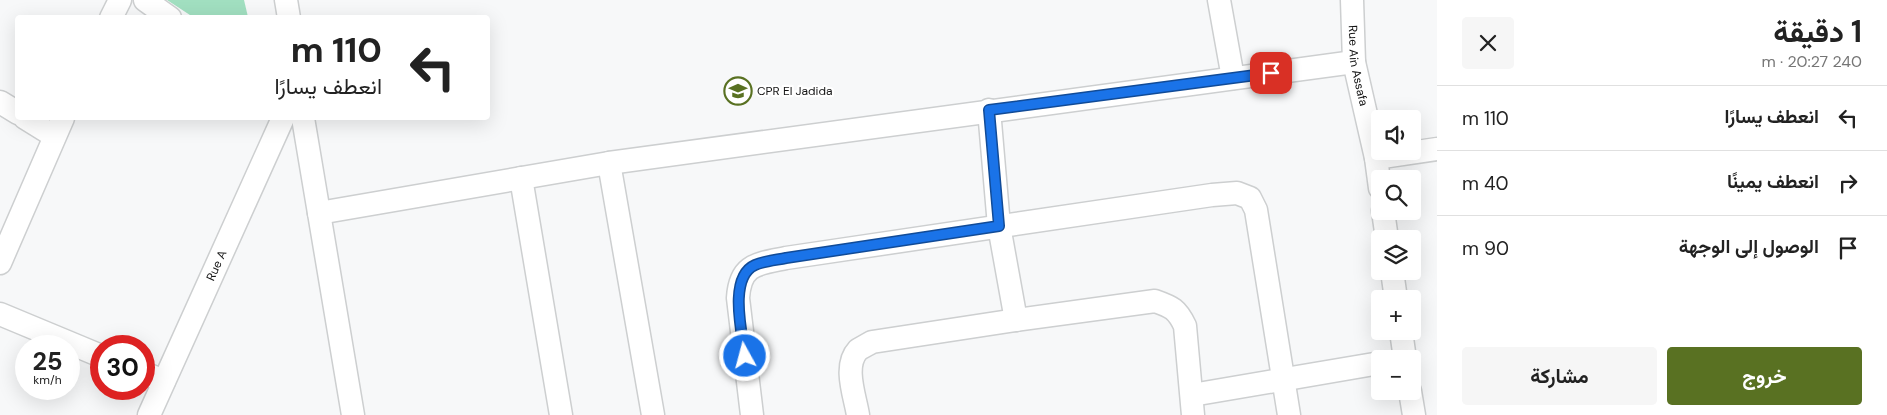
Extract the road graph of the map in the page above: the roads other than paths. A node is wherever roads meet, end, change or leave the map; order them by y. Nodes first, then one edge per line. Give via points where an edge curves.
1 (120, 0) edge
2 (145, 0) edge
3 (286, 0) edge
4 (1219, 0) edge
5 (1352, 0) edge
6 (112, 15) edge
7 (166, 15) edge
8 (288, 15) edge
9 (1354, 62) junction
10 (1233, 78) junction
11 (0, 102) edge
12 (989, 110) junction
13 (15, 111) edge
14 (33, 120) edge
15 (282, 120) edge
16 (303, 120) edge
17 (59, 127) edge
18 (1371, 136) edge
19 (1437, 148) edge
20 (1421, 151) edge
21 (609, 162) junction
22 (520, 178) junction
23 (319, 214) junction
24 (999, 226) junction
25 (0, 263) edge
26 (0, 314) edge
27 (1016, 320) junction
28 (90, 351) edge
29 (1371, 365) edge
30 (155, 375) edge
31 (1283, 379) junction
32 (151, 400) edge
33 (1412, 400) edge
34 (1192, 405) edge
35 (149, 415) edge
36 (353, 415) edge
37 (561, 415) edge
38 (653, 415) edge
39 (752, 415) edge
40 (858, 415) edge
41 (1289, 415) edge
42 (1414, 415) edge

1 - 6 street
2 - 7 street
3 - 8 street
4 - 10 street
5 - 9 street, Rue Ain Assafa
9 - 10 street
9 - 18 street, Rue Ain Assafa
10 - 12 street
11 - 13 street
12 - 21 street
12 - 24 street
14 - 17 street
15 - 30 street, Rue A
16 - 23 street
17 - 25 street
19 - 20 street
21 - 22 street
21 - 38 street
22 - 23 street
22 - 37 street
23 - 36 street
24 - 27 street
24 - 31 street via 1212,195 1237,193 1250,198 1260,230
24 - 39 street via 754,265 743,274 738,298
26 - 28 street
27 - 34 street via 1155,301 1169,306 1179,312 1185,326
27 - 40 street via 884,339 859,349 850,368
29 - 31 street
31 - 34 street
31 - 41 street
32 - 35 street, Rue A
33 - 42 street

